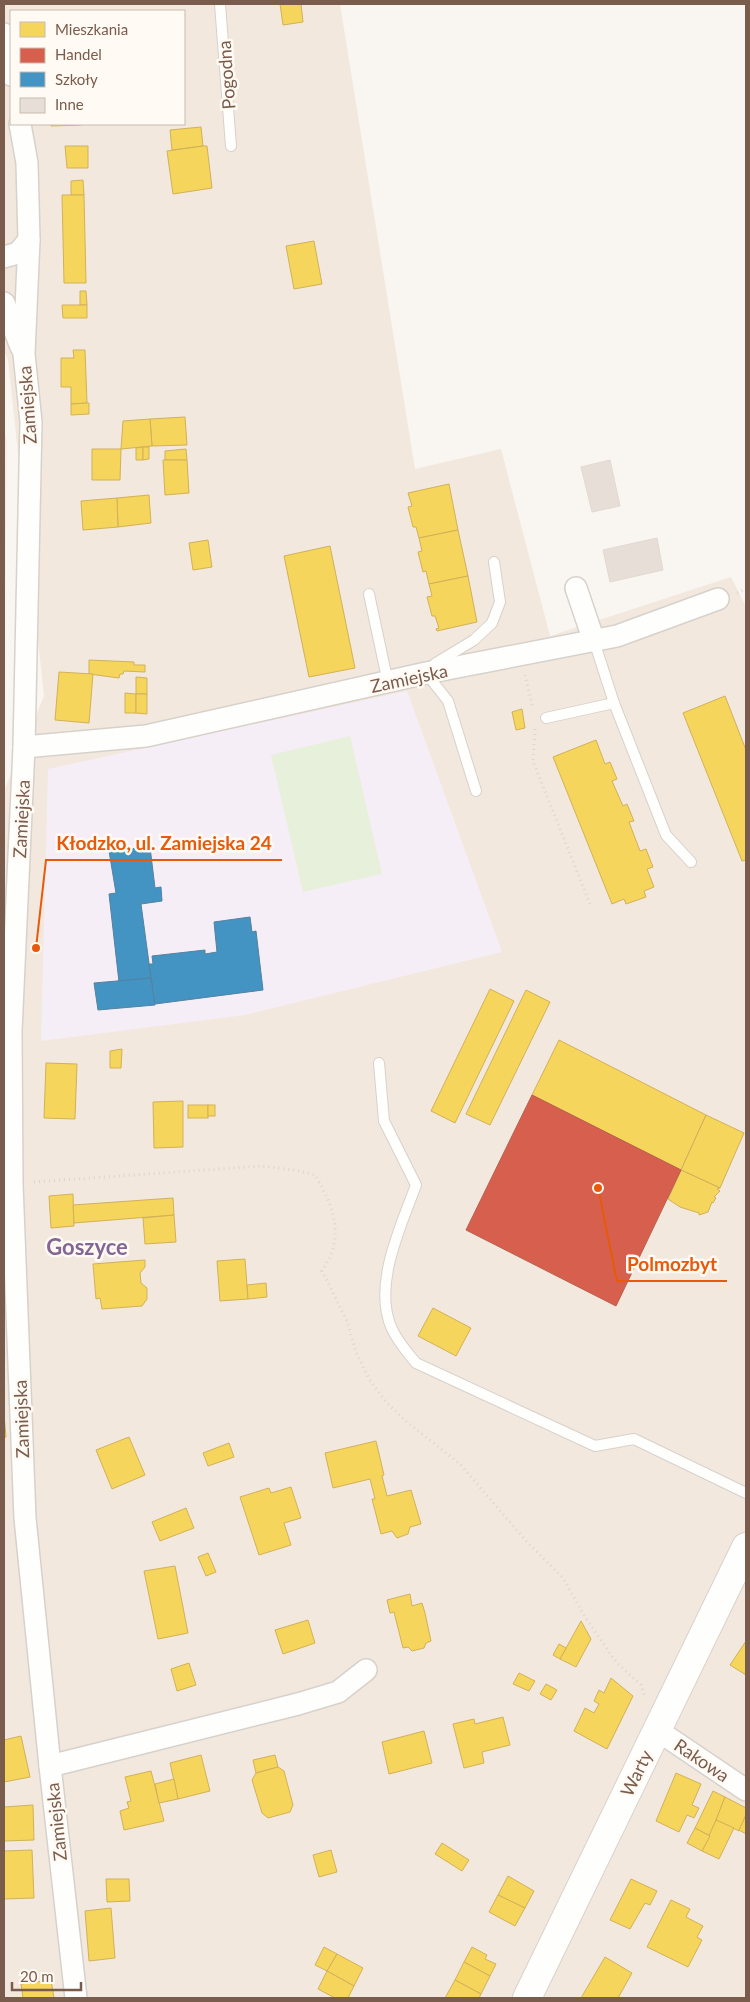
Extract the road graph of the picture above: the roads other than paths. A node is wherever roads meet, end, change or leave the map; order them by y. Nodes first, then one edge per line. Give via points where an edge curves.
1 (220, 4) edge
2 (4, 34) edge
3 (10, 69) edge
4 (20, 125) edge
5 (231, 146) dead end
6 (29, 240) junction
7 (4, 257) edge
8 (4, 303) edge
9 (24, 354) junction
10 (494, 562) dead end
11 (576, 588) dead end
12 (369, 594) dead end
13 (718, 599) dead end
14 (594, 641) junction
15 (426, 673) junction
16 (388, 683) junction
17 (614, 703) junction
18 (546, 718) dead end
19 (24, 747) junction
20 (13, 785) edge
21 (476, 791) dead end
22 (691, 862) dead end
23 (379, 1062) dead end
24 (746, 1494) edge
25 (746, 1548) edge
26 (366, 1670) dead end
27 (657, 1730) junction
28 (50, 1766) junction
29 (746, 1790) edge
30 (76, 1998) edge
31 (527, 1998) edge

1 - 5 lane, Pogodna
2 - 3 street
4 - 6 street, Zamiejska via 27,163
6 - 7 street via 18,253
6 - 9 street, Zamiejska
8 - 9 street
9 - 19 street, Zamiejska via 31,422
10 - 15 lane via 500,602 492,623 474,640 436,663
11 - 14 street
12 - 16 lane
13 - 14 street, Zamiejska via 617,636
14 - 15 street, Zamiejska
14 - 17 lane
15 - 16 street, Zamiejska
15 - 21 lane via 448,701
16 - 19 street, Zamiejska via 146,736
17 - 18 lane
17 - 22 lane via 666,835
19 - 20 street, Zamiejska
20 - 28 street, Zamiejska via 12,1184 25,1518
23 - 24 lane via 384,1121 416,1185 394,1244 384,1290 391,1327 401,1346 416,1363 595,1446 634,1439
25 - 27 main road, Warty
26 - 28 street via 338,1692 322,1697
27 - 29 street, Rakowa
27 - 31 main road, Warty
28 - 30 street, Zamiejska

